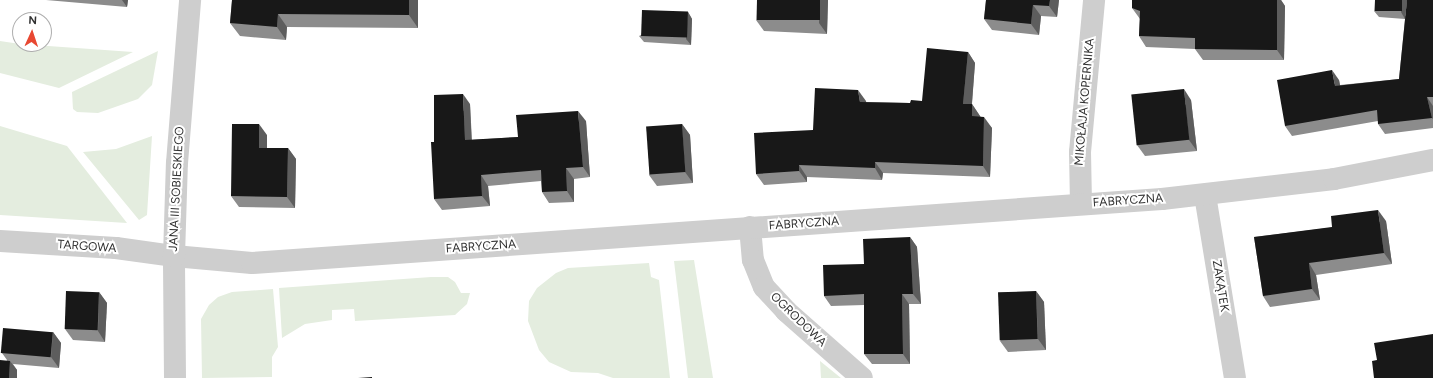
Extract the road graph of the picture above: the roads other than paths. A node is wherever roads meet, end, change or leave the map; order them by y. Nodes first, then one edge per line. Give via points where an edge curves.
1 (190, 0) edge
2 (1094, 0) edge
3 (1433, 160) edge
4 (1205, 195) junction
5 (1081, 204) junction
6 (750, 227) junction
7 (0, 241) edge
8 (174, 256) junction
9 (175, 378) edge
10 (862, 378) edge
11 (1235, 378) edge

1 - 8 street, JANA III SOBIESKIEGO via 177,163
2 - 5 street, MIKOŁAJA KOPERNIKA via 1080,152
3 - 4 street, FABRYCZNA via 1334,180
4 - 5 street, FABRYCZNA
4 - 11 street, ZAKĄTEK
5 - 6 street, FABRYCZNA
6 - 8 street, FABRYCZNA via 252,263
6 - 10 street, OGRODOWA via 753,260 764,287 786,311
7 - 8 street, TARGOWA via 116,248
8 - 9 street, JANA III SOBIESKIEGO

